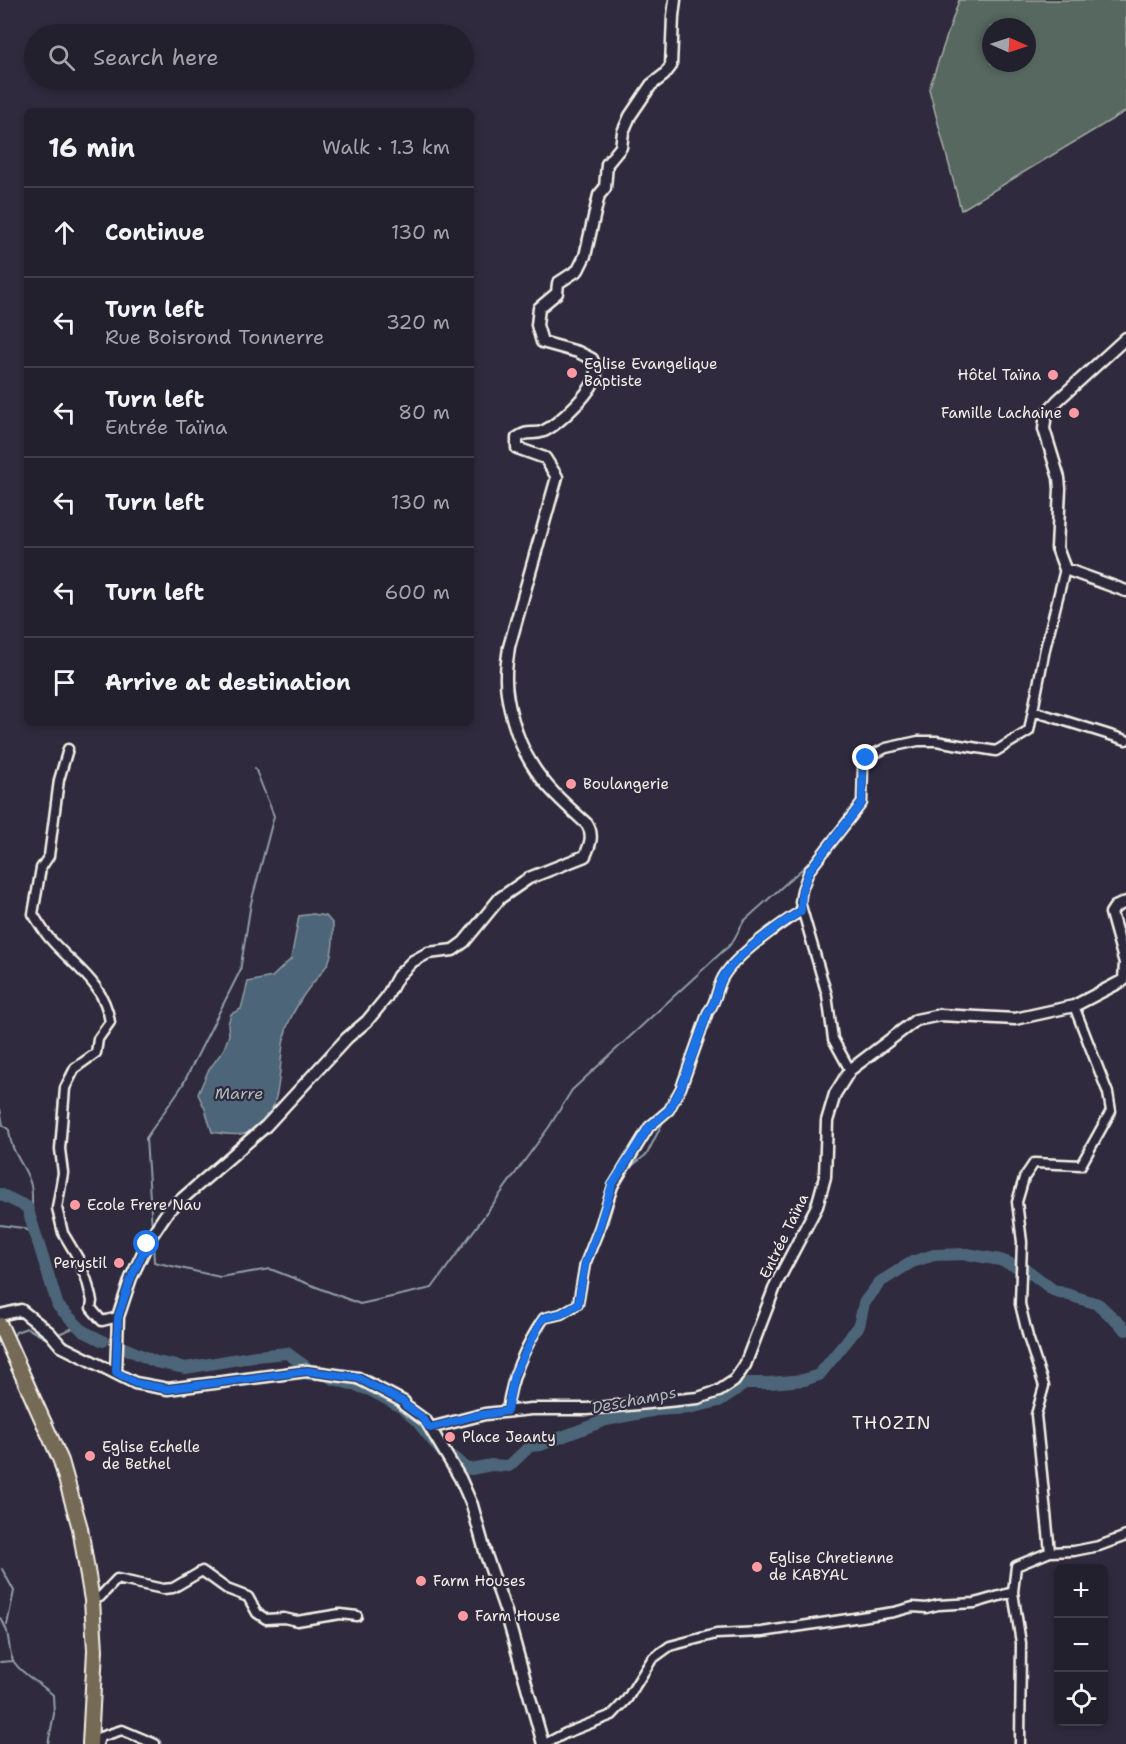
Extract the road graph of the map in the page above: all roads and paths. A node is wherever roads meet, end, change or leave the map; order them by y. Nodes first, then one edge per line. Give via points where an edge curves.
1 (675, 0) edge
2 (1126, 338) edge
3 (1065, 569) junction
4 (1126, 591) edge
5 (1032, 711) junction
6 (1126, 740) edge
7 (68, 749) dead end
8 (1126, 902) edge
9 (801, 911) junction
10 (1074, 1006) junction
11 (850, 1070) junction
12 (0, 1315) edge
13 (118, 1317) junction
14 (0, 1324) edge
15 (116, 1372) junction
16 (507, 1411) junction
17 (430, 1428) junction
18 (1126, 1536) edge
19 (1050, 1552) junction
20 (1013, 1592) junction
21 (92, 1600) junction
22 (357, 1616) dead end
23 (90, 1744) edge
24 (98, 1744) edge
25 (156, 1744) edge
26 (544, 1744) edge
27 (1020, 1744) edge

1 - 13 street via 671,66 651,85 630,117 621,147 607,164 605,188 599,195 578,270 558,283 557,293 539,308 537,325 542,342 592,359 597,374 591,388 555,424 517,438 518,448 545,458 557,477 509,647 506,676 510,709 530,763 587,824 591,843 585,856 529,878 500,898 453,950 428,953 412,961 367,1021 266,1126 168,1211 131,1278
2 - 3 street via 1047,413 1044,429 1060,489 1057,548
3 - 4 street
3 - 5 street
5 - 6 street
5 - 9 street via 1029,731 996,751 918,741 886,748 866,758 862,803 809,871 802,890
7 - 13 street via 59,780 49,856 41,868 33,914 49,939 91,979 108,1006 110,1023 98,1039 96,1053 75,1068 65,1088 60,1149 63,1173 57,1208 63,1233 87,1281 91,1308 102,1321
8 - 10 street, Entrée Taïna via 1111,913 1125,963 1124,980
9 - 11 street via 827,995 833,1039
9 - 16 street via 726,972 681,1088 669,1110 649,1127 612,1185 585,1264 578,1304 540,1323 514,1375
10 - 11 street, Entrée Taïna via 1016,1019 940,1015 916,1020
10 - 19 street via 1108,1093 1111,1111 1081,1166 1034,1163 1024,1178 1017,1202 1022,1242 1020,1304 1044,1386 1036,1415
11 - 16 street, Entrée Taïna via 835,1094 827,1121 825,1177 818,1206 776,1284 745,1365 734,1381 698,1398 587,1409
12 - 15 street via 21,1310 54,1338
13 - 15 street
14 - 21 main road via 61,1461 80,1528
15 - 17 street via 135,1383 168,1389 307,1371 358,1378 404,1402
16 - 17 street, Entrée Taïna
17 - 26 street via 472,1505
18 - 19 street via 1074,1551
19 - 20 street via 1016,1566
20 - 26 street via 975,1603 913,1607 762,1632 716,1634 670,1646 652,1659 612,1715
20 - 27 street via 1021,1643
21 - 22 street via 117,1579 163,1589 173,1588 202,1571 227,1589 248,1597 257,1613 266,1619 297,1621 340,1614
21 - 23 main road via 95,1650
24 - 25 street via 100,1737 122,1730

